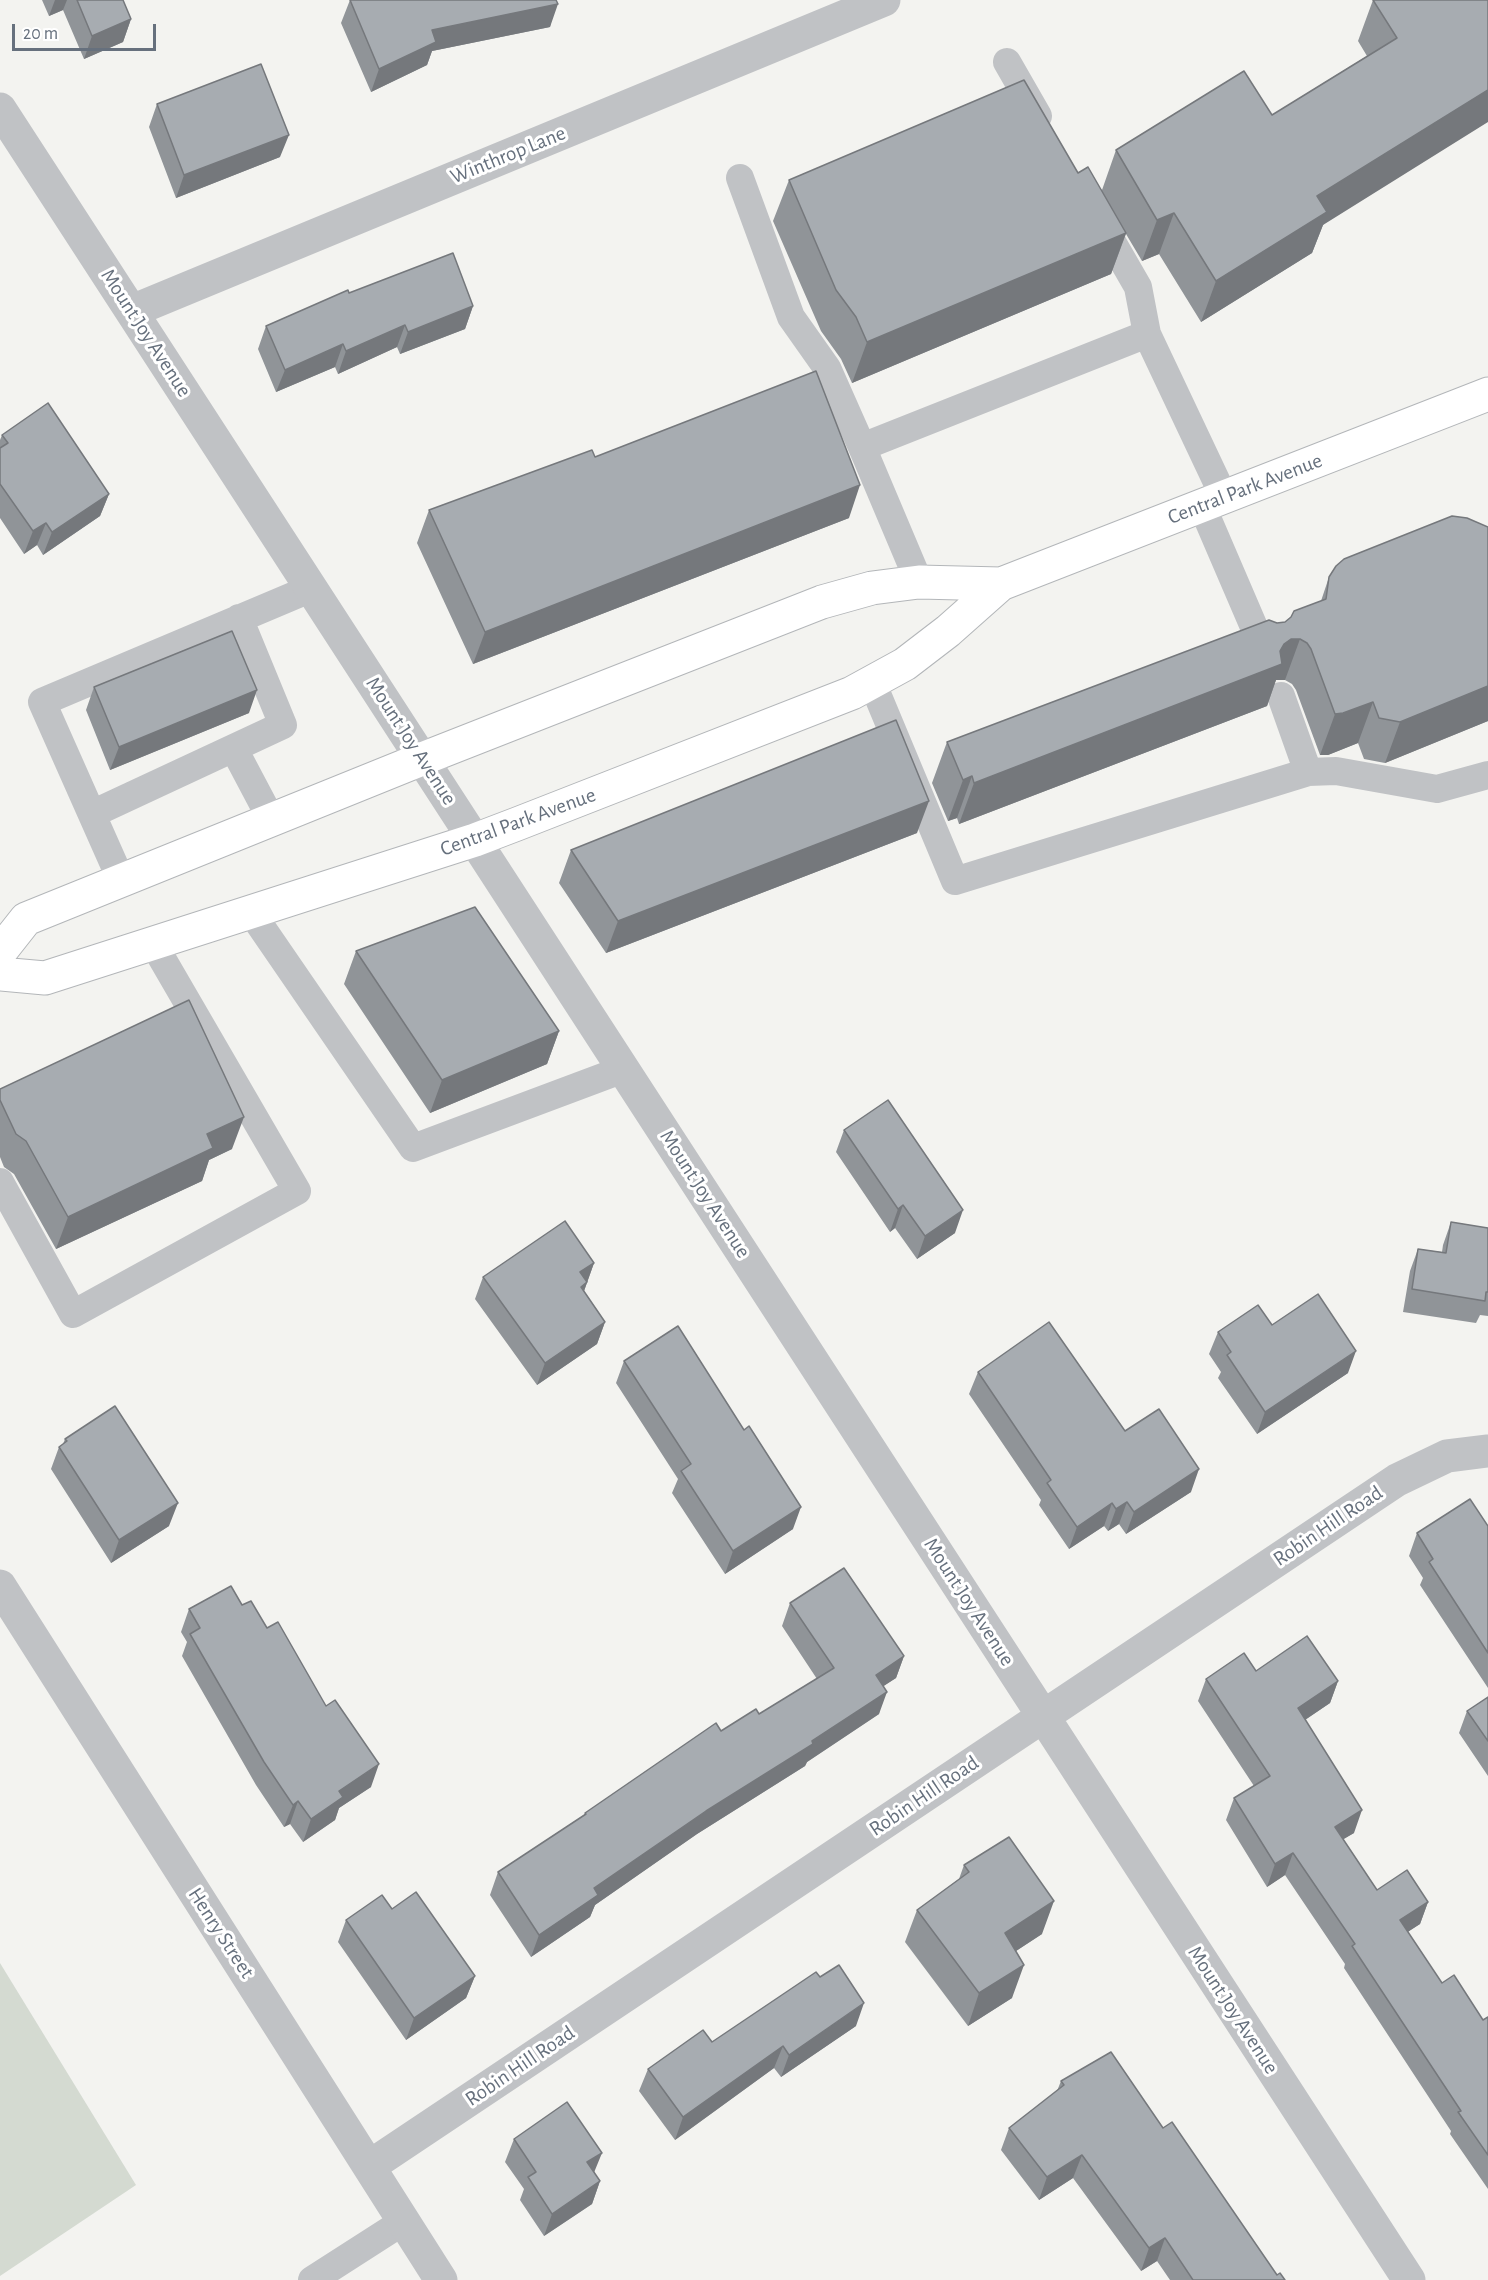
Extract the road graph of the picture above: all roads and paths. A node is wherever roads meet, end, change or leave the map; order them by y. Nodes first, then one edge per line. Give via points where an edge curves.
1 (884, 0) edge
2 (1007, 62) dead end
3 (0, 109) edge
4 (1048, 134) edge
5 (11, 146) edge
6 (740, 178) dead end
7 (1084, 195) edge
8 (132, 311) junction
9 (1147, 334) junction
10 (1488, 394) edge
11 (862, 447) junction
12 (1213, 502) junction
13 (919, 582) junction
14 (1001, 584) junction
15 (312, 588) junction
16 (240, 618) junction
17 (1263, 648) edge
18 (872, 682) junction
19 (1281, 696) edge
20 (234, 749) junction
21 (422, 759) junction
22 (1308, 772) junction
23 (1488, 775) edge
24 (92, 814) junction
25 (272, 819) junction
26 (476, 840) junction
27 (121, 880) junction
28 (251, 912) junction
29 (153, 943) junction
30 (0, 952) edge
31 (0, 974) edge
32 (624, 1069) junction
33 (0, 1182) edge
34 (1488, 1451) edge
35 (3, 1597) edge
36 (1043, 1717) junction
37 (370, 2166) junction
38 (404, 2222) junction
39 (312, 2280) edge
40 (441, 2280) edge
41 (1409, 2280) edge

1 - 8 street, Winthrop Lane
2 - 4 lane
3 - 5 street, Mount Joy Avenue
5 - 8 street, Mount Joy Avenue
6 - 11 lane via 791,317 827,368
7 - 9 lane via 1138,286
8 - 15 street, Mount Joy Avenue
9 - 11 lane
9 - 12 lane
10 - 12 main road, Central Park Avenue
11 - 13 lane
12 - 14 main road, Central Park Avenue
12 - 17 lane
13 - 14 main road, Central Park Avenue
13 - 21 main road, Central Park Avenue via 872,588 822,602
14 - 18 main road, Central Park Avenue via 905,664
15 - 16 lane
15 - 21 street, Mount Joy Avenue
16 - 20 lane via 283,725
16 - 24 lane via 42,702
18 - 22 lane via 955,881
18 - 26 main road, Central Park Avenue
19 - 22 lane
20 - 24 lane
20 - 25 lane
21 - 25 main road, Central Park Avenue
21 - 26 street, Mount Joy Avenue
22 - 23 lane via 1336,771 1437,789
24 - 27 lane
25 - 27 main road, Central Park Avenue
26 - 28 main road, Central Park Avenue
26 - 32 street, Mount Joy Avenue
27 - 30 main road, Central Park Avenue via 26,919
28 - 29 main road, Central Park Avenue
28 - 32 lane via 413,1148
29 - 31 main road, Central Park Avenue via 45,978
29 - 33 lane via 297,1191 73,1314
32 - 36 street, Mount Joy Avenue
34 - 36 street, Robin Hill Road via 1447,1456 1397,1480
35 - 37 street, Henry Street
36 - 37 street, Robin Hill Road
36 - 41 street, Mount Joy Avenue
37 - 38 street, Henry Street
38 - 39 lane
38 - 40 street, Henry Street

